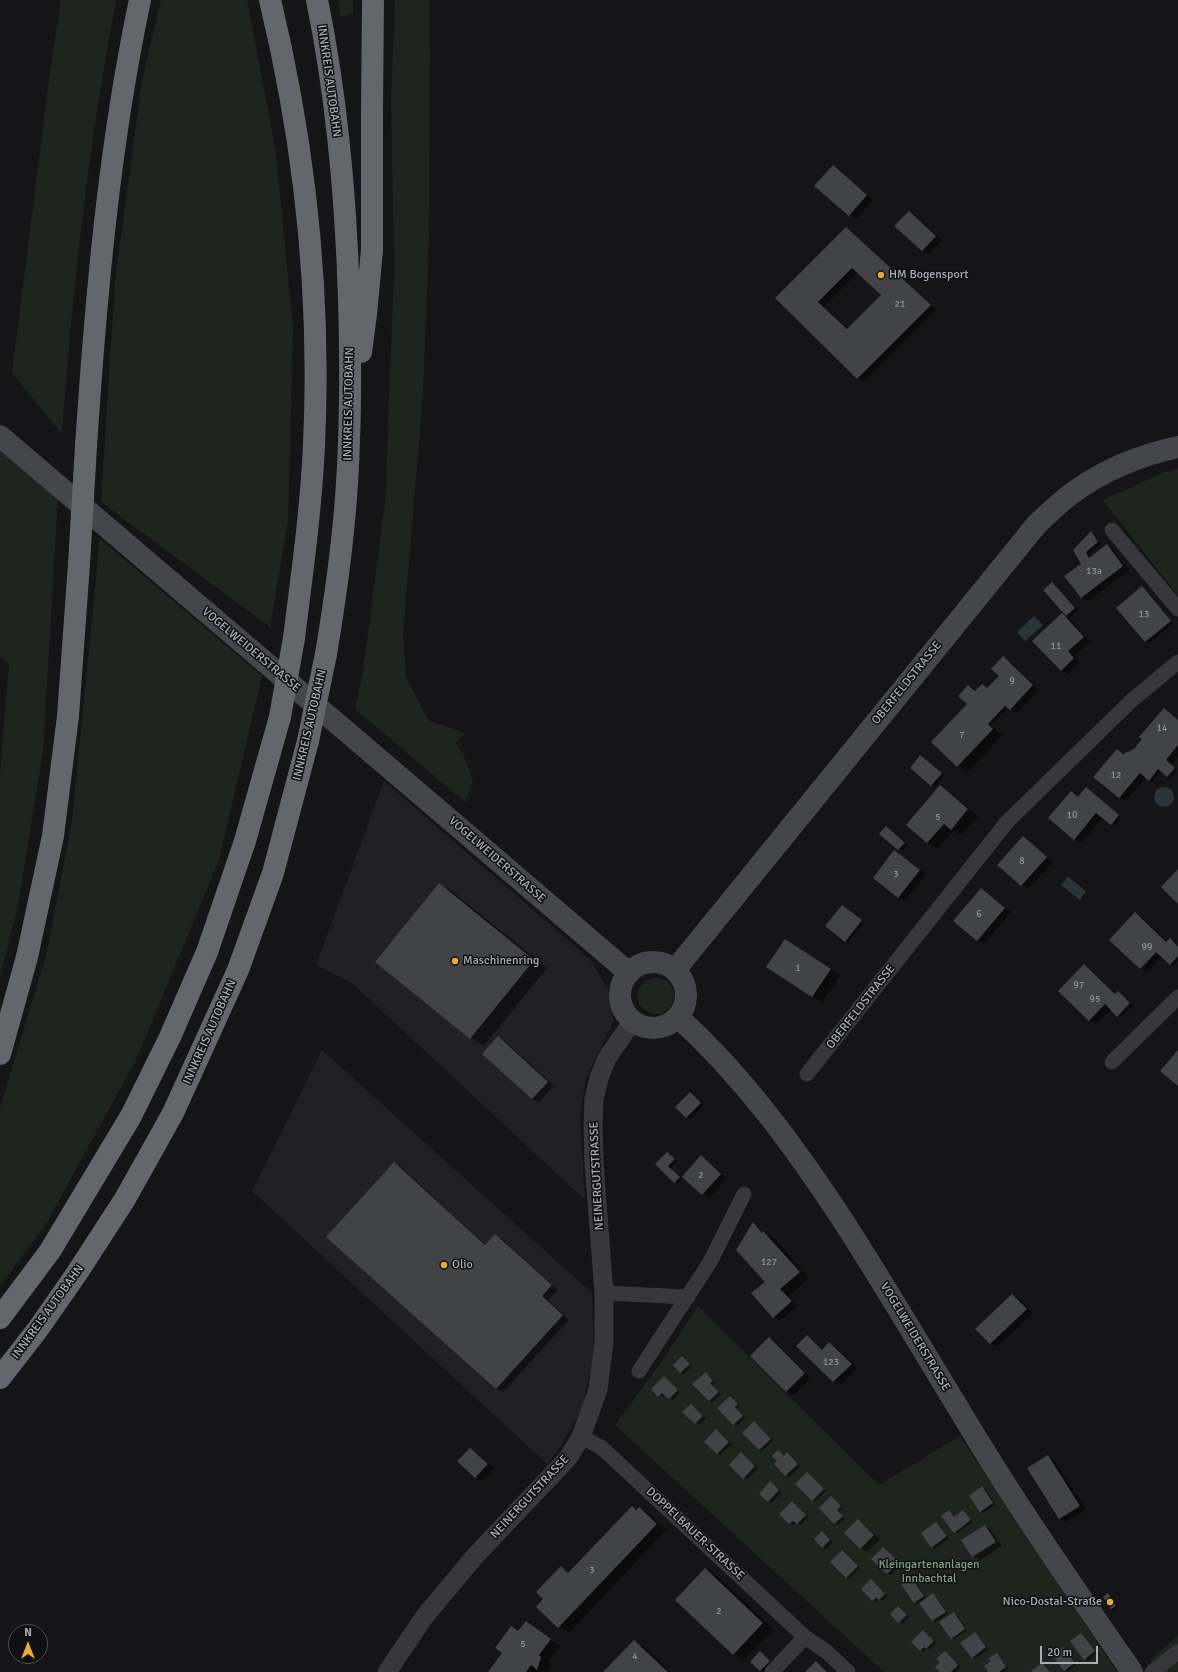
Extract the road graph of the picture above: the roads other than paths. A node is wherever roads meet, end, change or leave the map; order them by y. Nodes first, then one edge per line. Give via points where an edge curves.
1 (140, 0) edge
2 (270, 0) edge
3 (317, 0) edge
4 (373, 0) edge
5 (350, 428) junction
6 (0, 436) edge
7 (1178, 447) edge
8 (1112, 530) dead end
9 (1178, 608) edge
10 (1178, 662) edge
11 (675, 970) junction
12 (629, 973) junction
13 (1178, 997) edge
14 (678, 1017) junction
15 (633, 1021) junction
16 (0, 1054) edge
17 (1112, 1062) dead end
18 (807, 1074) dead end
19 (744, 1194) dead end
20 (604, 1293) junction
21 (688, 1297) junction
22 (0, 1318) edge
23 (639, 1371) dead end
24 (0, 1378) edge
25 (581, 1436) junction
26 (805, 1637) junction
27 (1178, 1652) edge
28 (387, 1672) edge
29 (772, 1672) edge
30 (848, 1672) edge
31 (1132, 1672) edge
32 (1152, 1672) edge

1 - 16 highway, bridge via 122,99 93,333 68,716 53,836 27,957
2 - 22 highway, bridge via 294,112 305,193 313,284 315,361 314,445 307,538 294,638 280,717 245,841 207,952 170,1037 131,1116 50,1251
3 - 5 highway, INNKREIS AUTOBAHN via 335,114 343,197 351,352
4 - 5 highway via 372,250
5 - 24 highway, INNKREIS AUTOBAHN, bridge via 338,578 326,654 308,741 273,872 240,962 173,1113 125,1199 38,1329
6 - 12 main road, VOGELWEIDERSTRASSE
7 - 11 main road, OBERFELDSTRASSE via 1156,452 1110,470 1071,494 1037,524
8 - 9 street
10 - 18 street, OBERFELDSTRASSE via 1130,701 1007,822
11 - 12 main road via 656,962 646,963
11 - 14 main road via 682,978 686,998 684,1008
12 - 15 main road via 620,998 626,1014
13 - 17 street
14 - 15 main road via 661,1027 651,1028
14 - 31 main road, VOGELWEIDERSTRASSE via 700,1037 756,1100 819,1185 1018,1504
15 - 20 street, NEINERGUTSTRASSE via 608,1058 599,1078 594,1100 594,1162
19 - 21 street via 710,1262
20 - 21 street
20 - 25 street, NEINERGUTSTRASSE via 604,1342 598,1389
21 - 23 street
25 - 26 street, DOPPELBAUER-STRASSE via 602,1447
25 - 28 street, NEINERGUTSTRASSE via 568,1458 476,1555 430,1610
26 - 29 street
26 - 30 street, DOPPELBAUER-STRASSE via 827,1652
27 - 32 street

